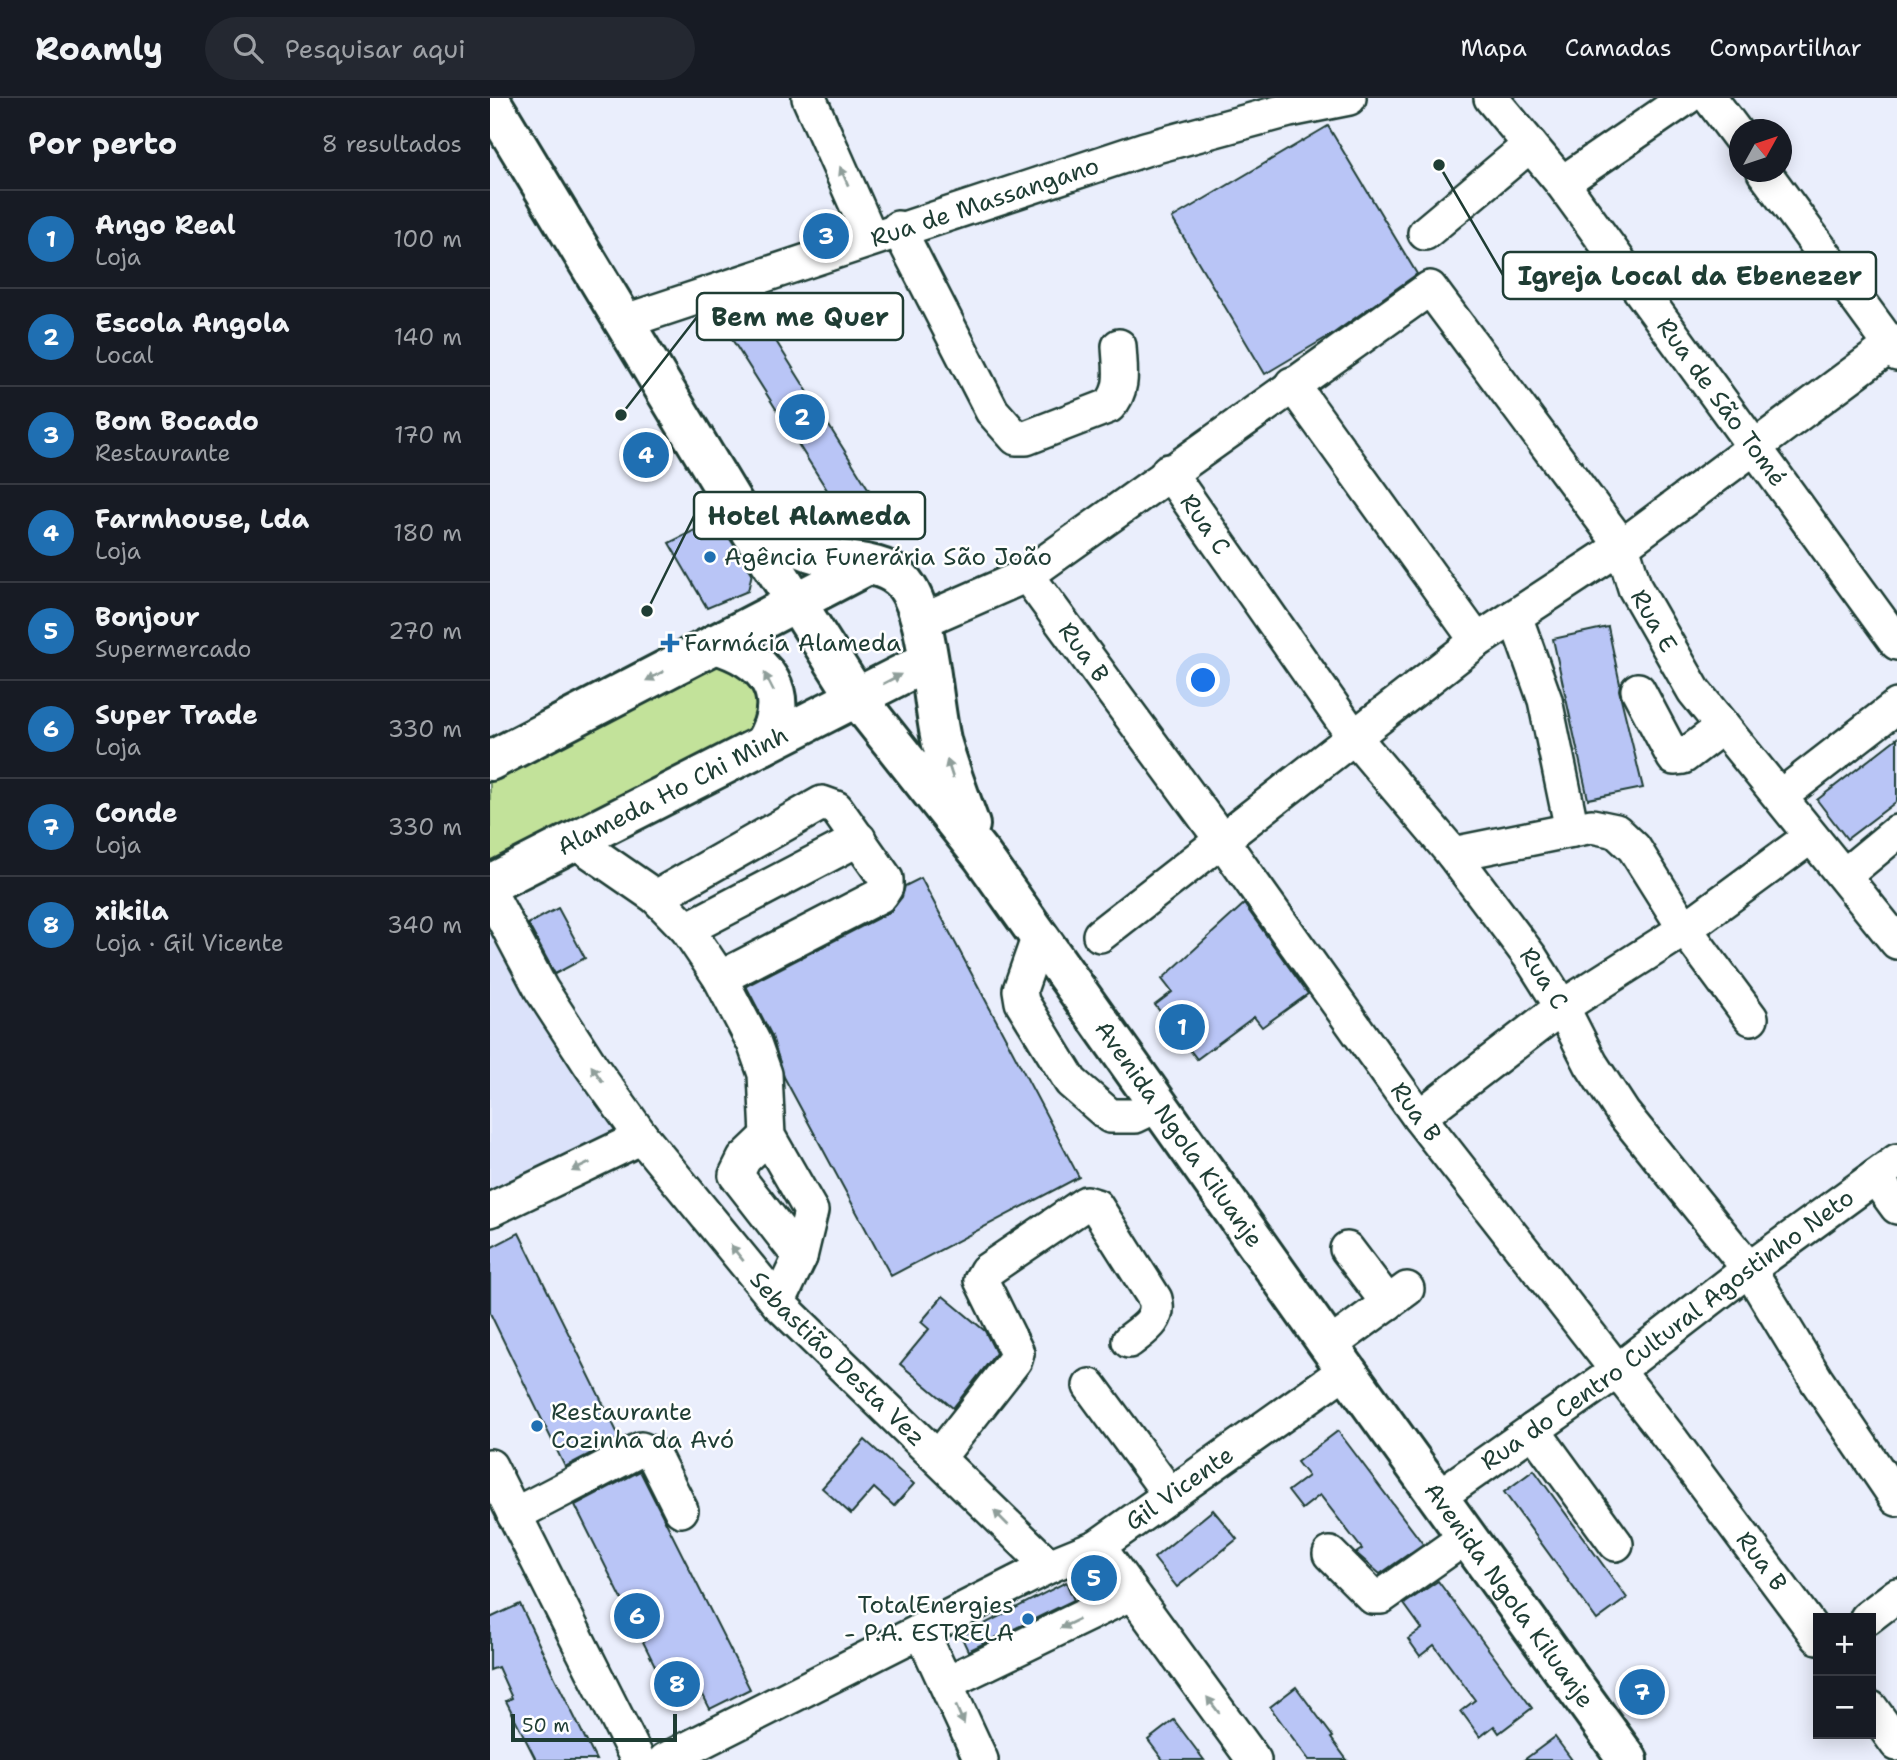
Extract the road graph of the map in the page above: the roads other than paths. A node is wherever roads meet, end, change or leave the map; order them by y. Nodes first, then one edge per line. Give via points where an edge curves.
1 (809, 98) edge
2 (1349, 98) edge
3 (1491, 98) edge
4 (1686, 98) edge
5 (1710, 98) edge
6 (490, 100) edge
7 (1729, 123) edge
8 (1530, 145) junction
9 (1771, 182) edge
10 (1562, 183) junction
11 (885, 233) junction
12 (1425, 233) dead end
13 (625, 321) junction
14 (1119, 346) dead end
15 (1895, 347) edge
16 (1292, 384) junction
17 (1756, 447) junction
18 (1168, 471) junction
19 (735, 506) junction
20 (1622, 546) junction
21 (868, 565) junction
22 (1027, 575) junction
23 (796, 601) junction
24 (1515, 616) junction
25 (922, 621) junction
26 (1477, 641) junction
27 (1897, 643) edge
28 (715, 644) junction
29 (928, 661) junction
30 (1638, 690) dead end
31 (857, 698) junction
32 (1897, 706) edge
33 (1721, 728) junction
34 (1354, 737) junction
35 (763, 745) junction
36 (492, 756) edge
37 (1781, 796) junction
38 (1572, 830) junction
39 (1897, 832) edge
40 (1810, 837) junction
41 (859, 839) junction
42 (1221, 839) junction
43 (576, 841) junction
44 (1453, 854) junction
45 (982, 856) junction
46 (1845, 876) junction
47 (490, 884) edge
48 (490, 893) edge
49 (656, 897) junction
50 (687, 929) junction
51 (1685, 929) junction
52 (1100, 935) dead end
53 (1039, 936) junction
54 (1897, 942) edge
55 (720, 978) junction
56 (1562, 1007) junction
57 (1751, 1017) dead end
58 (1158, 1105) junction
59 (1419, 1117) junction
60 (768, 1136) junction
61 (642, 1137) junction
62 (1886, 1169) edge
63 (1897, 1207) edge
64 (490, 1210) edge
65 (1348, 1249) dead end
66 (800, 1256) junction
67 (1749, 1269) junction
68 (778, 1303) junction
69 (1129, 1341) dead end
70 (1338, 1358) junction
71 (1618, 1371) junction
72 (1090, 1386) dead end
73 (1533, 1430) junction
74 (939, 1457) junction
75 (490, 1466) edge
76 (1170, 1495) junction
77 (1437, 1497) junction
78 (1897, 1499) edge
79 (681, 1510) dead end
80 (514, 1515) junction
81 (1466, 1537) junction
82 (1615, 1544) dead end
83 (1098, 1546) junction
84 (1330, 1554) dead end
85 (1049, 1566) junction
86 (1130, 1594) junction
87 (1897, 1595) edge
88 (1874, 1613) edge
89 (921, 1630) junction
90 (1813, 1630) edge
91 (946, 1683) junction
92 (1876, 1715) edge
93 (1897, 1745) edge
94 (638, 1760) edge
95 (665, 1760) edge
96 (981, 1760) edge
97 (1254, 1760) edge
98 (1628, 1760) edge
99 (1876, 1760) edge

11 -> 1 street
2 - 11 street, Rua de Massangano via 1145,149
3 - 8 street, Rua de São Tomé
4 - 10 street
5 - 7 street
6 - 13 main road, Avenida Ngola Kiluanje
8 - 10 street, Rua de São Tomé
8 - 12 street
9 - 15 street
10 - 17 street, Rua de São Tomé
11 - 13 street, Rua de Massangano
11 - 14 street via 992,411 1016,438 1109,406 1118,397 1121,384
13 - 19 main road, Avenida Ngola Kiluanje
15 - 17 street
16 - 18 street
16 - 20 street, Rua E via 1430,288
16 - 26 street
17 - 20 street
17 - 27 street, Rua de São Tomé
18 - 22 street
18 - 34 street, Rua C
19 - 21 main road via 789,543
19 - 23 main road, Avenida Ngola Kiluanje
20 - 24 street
20 - 33 street, Rua E via 1635,589 1661,639
21 - 23 main road
21 - 25 main road via 899,577 918,604
22 - 25 street
22 - 42 street, Rua B
23 - 28 main road
23 - 31 main road, Avenida Ngola Kiluanje
24 - 26 street
24 - 38 street via 1545,700
25 - 29 main road
26 - 34 street
35 -> 28 main road via 777,713 770,681 758,663 740,651
28 -> 36 main road
31 -> 29 main road, Alameda Ho Chi Minh
45 -> 29 main road via 943,745
30 - 33 street via 1674,758 1683,757
31 - 35 main road, Alameda Ho Chi Minh
31 - 45 main road, Avenida Ngola Kiluanje
32 - 37 street
33 - 37 street, Rua E
34 - 42 street
34 - 44 street, Rua C
35 - 43 main road, Alameda Ho Chi Minh
37 - 40 street, Rua E
38 - 44 street
38 - 51 street via 1592,826 1616,831 1634,848
39 - 46 street
40 - 46 street, Rua E
40 - 51 street
41 - 49 street via 835,808 822,803
41 - 50 street
41 - 55 street via 886,879 881,895
42 - 52 street
42 - 59 street, Rua B
43 - 47 main road, Alameda Ho Chi Minh
43 - 49 street
44 - 56 street, Rua C
45 - 53 main road, Avenida Ngola Kiluanje
46 - 54 street, Rua E
61 -> 48 street, Sebastião Desta Vez via 541,989
49 - 50 street
50 - 55 street
51 - 56 street
51 - 57 street
53 - 58 main road, Avenida Ngola Kiluanje
53 - 58 street via 1020,990 1071,1082 1110,1116 1135,1116
55 - 60 street via 765,1074
56 - 59 street
56 - 67 street, Rua C via 1623,1113
58 - 70 main road, Avenida Ngola Kiluanje
59 - 71 street, Rua B
60 - 66 street via 811,1212
60 - 66 street via 744,1159 737,1175
61 -> 64 street
68 -> 61 street, Sebastião Desta Vez
62 - 63 street
62 - 67 street, Rua do Centro Cultural Agostinho Neto
65 - 70 street, Gil Vicente via 1397,1296
66 - 68 street
67 - 71 street, Rua do Centro Cultural Agostinho Neto
67 - 78 street, Rua C
68 - 74 street, Sebastião Desta Vez
69 - 74 street via 1153,1321 1156,1299 1096,1206 1086,1203 986,1271 981,1280 1017,1353
70 - 76 street, Gil Vicente
70 - 77 main road, Avenida Ngola Kiluanje
71 - 73 street, Rua do Centro Cultural Agostinho Neto
71 - 90 street, Rua B
72 - 76 street
73 - 77 street, Rua do Centro Cultural Agostinho Neto
73 - 82 street
85 -> 74 street, Sebastião Desta Vez
75 - 80 street
76 - 83 street, Gil Vicente
77 - 81 main road, Avenida Ngola Kiluanje
79 - 80 street via 653,1454 641,1449
80 - 94 street
81 - 84 street via 1381,1597 1373,1597
81 - 98 main road, Avenida Ngola Kiluanje
83 - 85 street, Gil Vicente
83 - 86 street
85 - 89 street, Gil Vicente
86 -> 91 street
97 -> 86 street
87 - 88 street
89 - 91 street
89 - 95 street, Gil Vicente
91 -> 96 street
92 - 93 street
93 - 99 street

